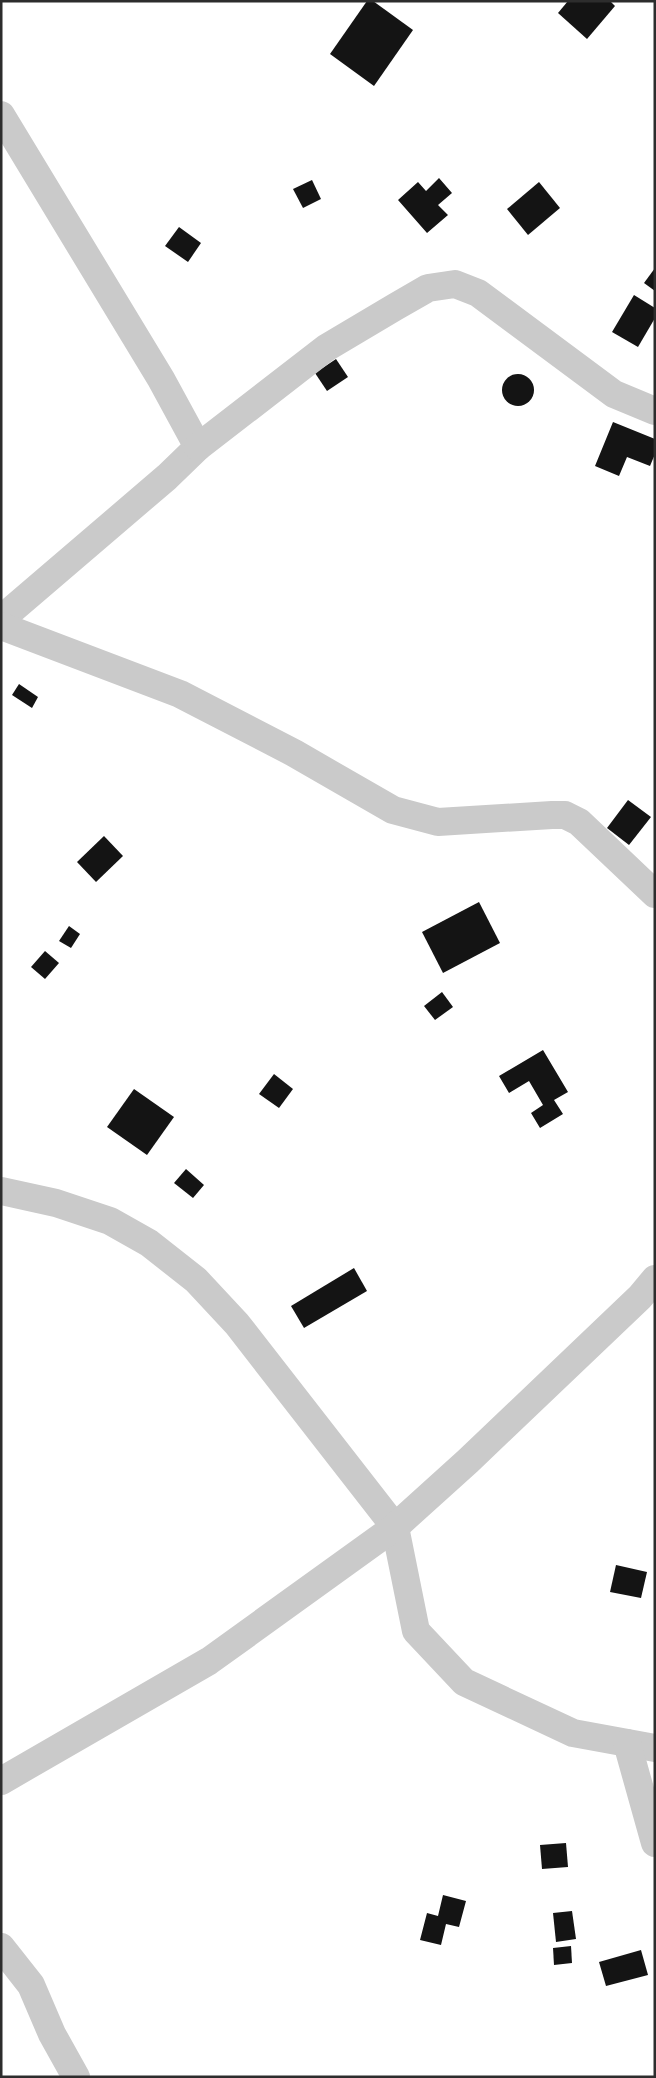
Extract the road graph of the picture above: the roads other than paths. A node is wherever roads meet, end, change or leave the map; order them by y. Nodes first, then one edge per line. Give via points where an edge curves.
1 (1, 115) edge
2 (655, 412) edge
3 (198, 447) junction
4 (1, 619) edge
5 (1, 626) edge
6 (655, 894) edge
7 (1, 1191) edge
8 (655, 1279) edge
9 (395, 1527) junction
10 (627, 1743) junction
11 (655, 1748) edge
12 (1, 1781) edge
13 (655, 1843) edge
14 (1, 1946) edge
15 (76, 2077) edge

1 - 3 street via 161,378
2 - 3 street via 614,394 478,293 455,284 428,288 326,348
3 - 4 street
5 - 6 street via 180,694 294,753 393,810 438,822 565,815 579,822
7 - 9 street via 56,1203 110,1220 149,1243 196,1280 237,1324
8 - 9 street via 640,1298
9 - 10 street via 416,1631 464,1682 573,1733
9 - 12 street via 209,1661
10 - 11 street
10 - 13 street
14 - 15 street via 31,1985 52,2034

